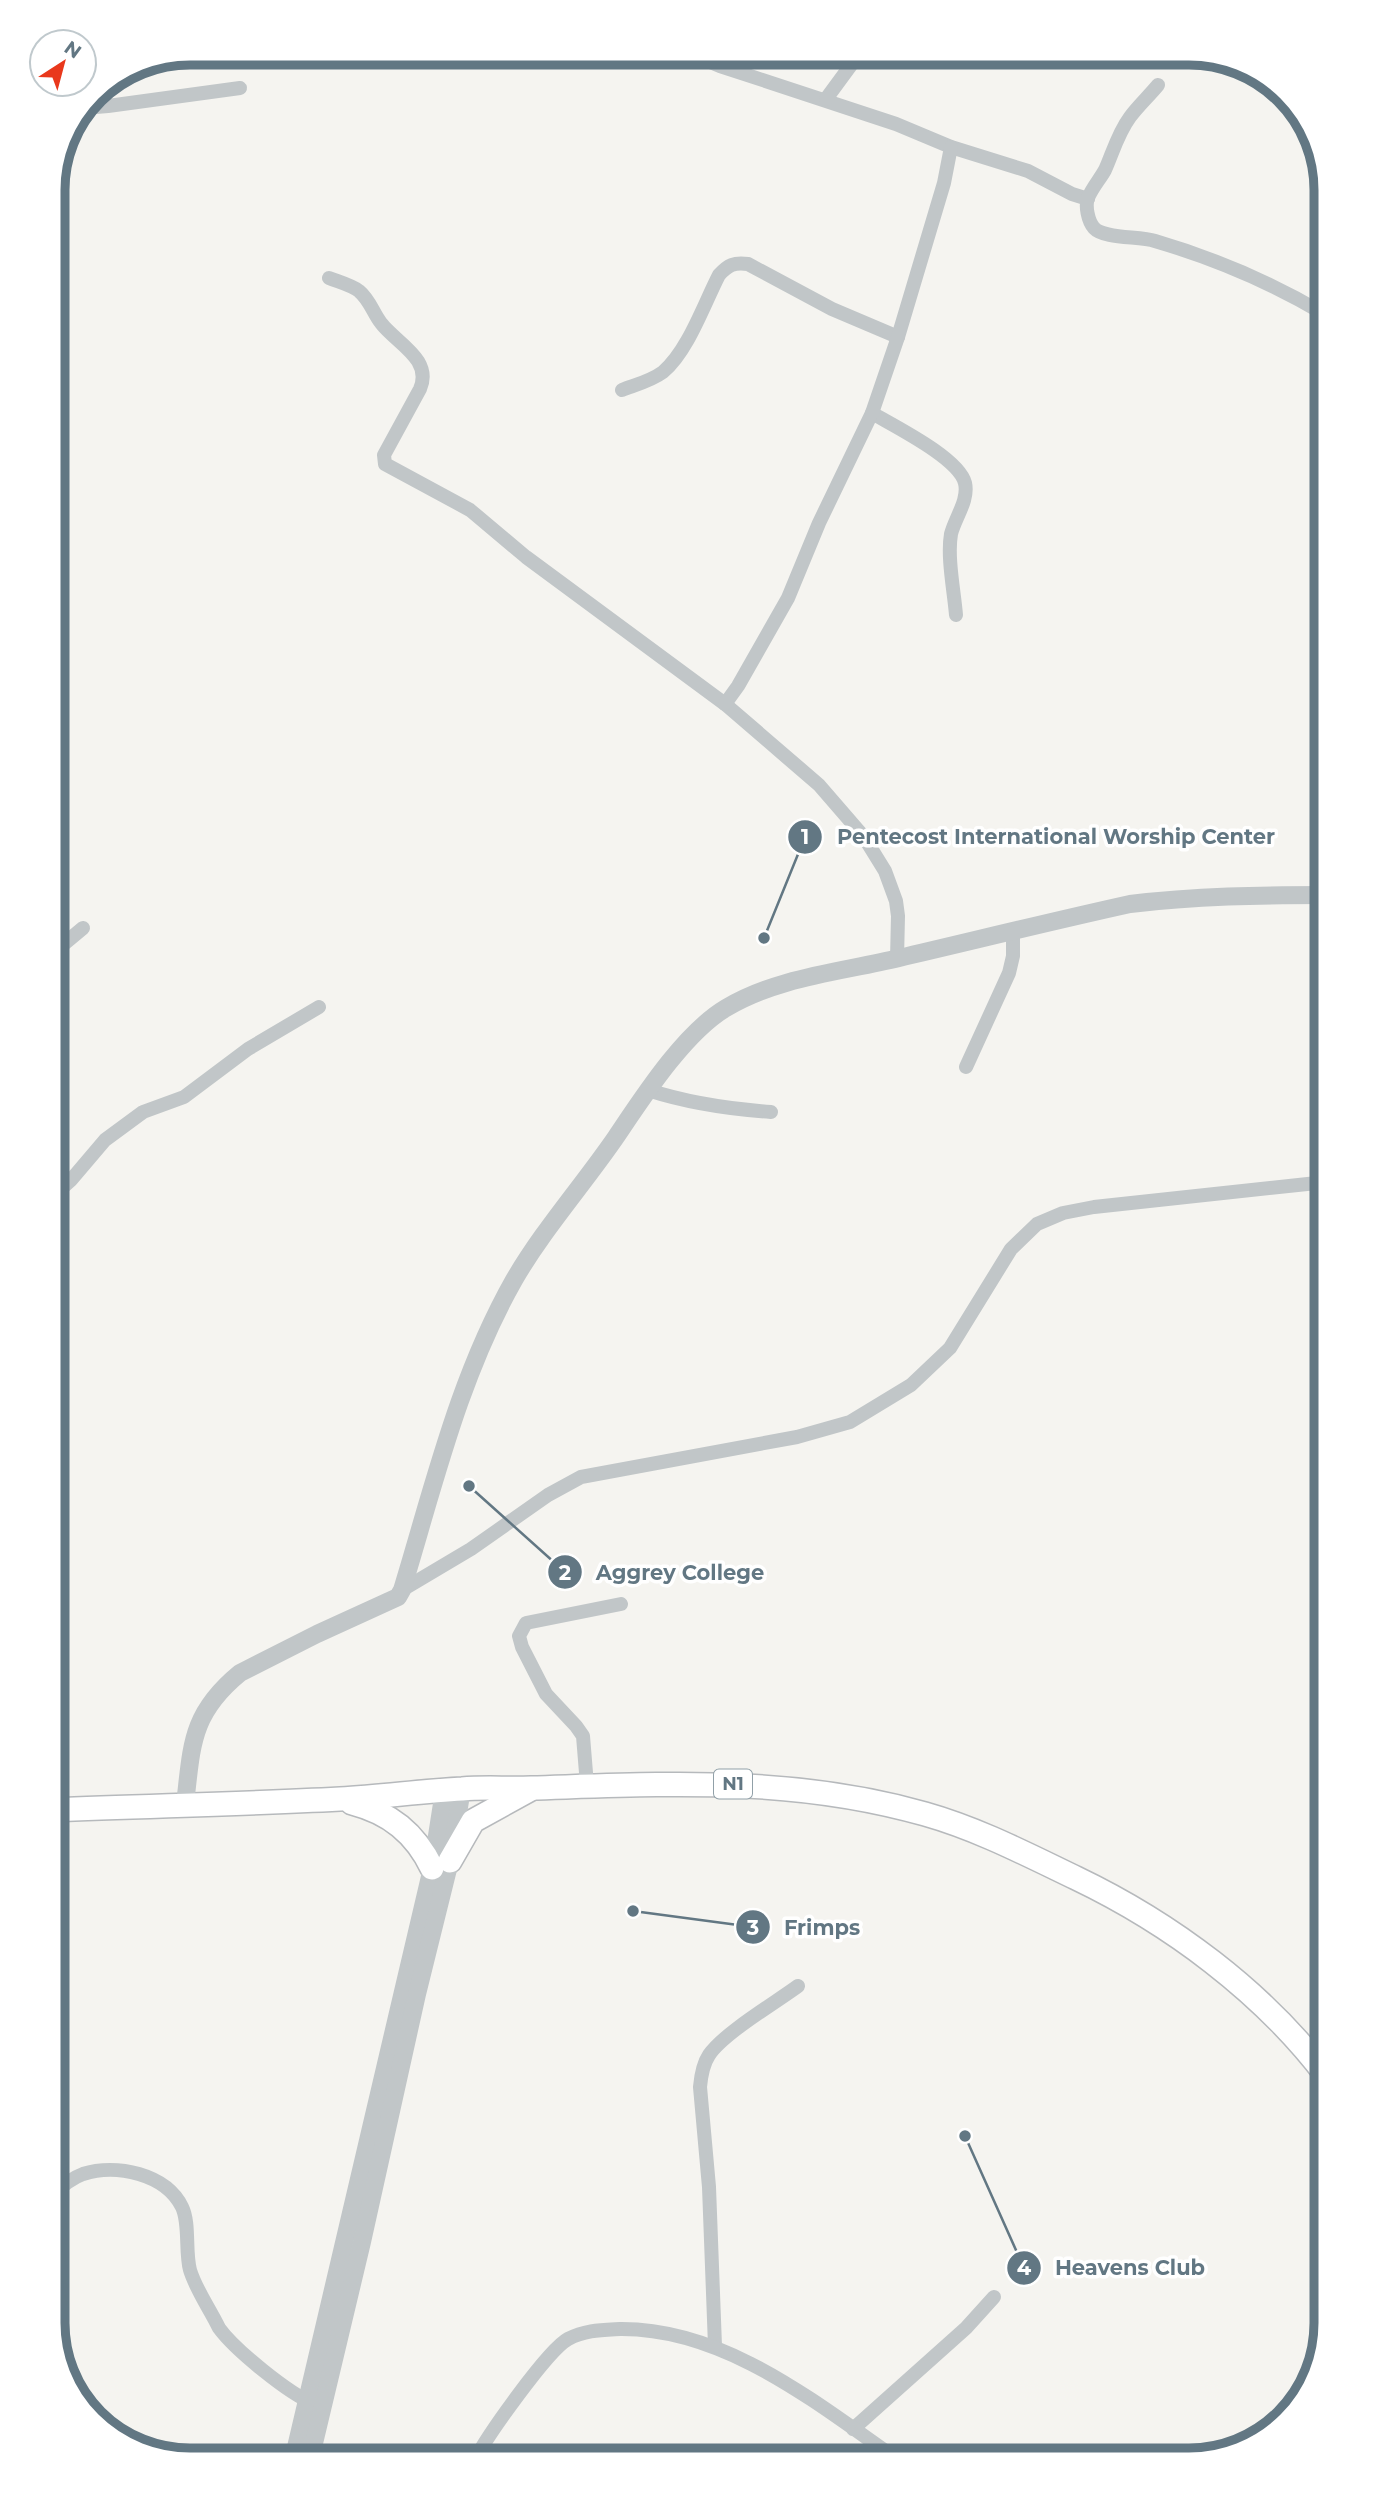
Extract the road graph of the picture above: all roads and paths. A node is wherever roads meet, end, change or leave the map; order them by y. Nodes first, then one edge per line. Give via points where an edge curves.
1 (718, 65) edge
2 (851, 65) edge
3 (1158, 85) dead end
4 (240, 88) dead end
5 (826, 99) junction
6 (96, 107) edge
7 (951, 147) junction
8 (1088, 199) junction
9 (329, 278) dead end
10 (1314, 308) edge
11 (898, 337) junction
12 (622, 390) dead end
13 (872, 413) junction
14 (956, 615) dead end
15 (725, 704) junction
16 (1314, 895) edge
17 (83, 928) dead end
18 (1013, 931) junction
19 (65, 943) edge
20 (897, 959) junction
21 (319, 1007) dead end
22 (966, 1067) dead end
23 (648, 1090) junction
24 (771, 1112) dead end
25 (1314, 1183) edge
26 (65, 1185) edge
27 (402, 1590) junction
28 (621, 1604) dead end
29 (587, 1784) junction
30 (532, 1788) junction
31 (453, 1790) junction
32 (338, 1799) junction
33 (185, 1804) junction
34 (65, 1809) edge
35 (441, 1865) junction
36 (798, 1986) dead end
37 (1314, 2043) edge
38 (1308, 2050) junction
39 (1314, 2058) edge
40 (65, 2185) edge
41 (994, 2297) dead end
42 (715, 2346) junction
43 (315, 2404) junction
44 (853, 2429) junction
45 (298, 2448) edge
46 (311, 2448) edge
47 (482, 2448) edge
48 (881, 2448) edge

1 - 5 street
2 - 5 street
3 - 8 street via 1123,128
4 - 6 street
5 - 7 street
7 - 8 street via 1027,171
7 - 11 street
8 - 10 street via 1088,215 1097,231 1165,244 1244,274
9 - 15 street via 364,296 378,320 405,345 424,373 384,455 385,464 470,510
11 - 12 street via 739,263 719,275 688,338 663,372
11 - 13 street
13 - 14 street via 937,452 962,476 963,500 950,547
13 - 15 street via 788,598
15 - 20 street via 819,785 864,837 885,871 896,901
16 - 18 street via 1161,900
17 - 19 street
18 - 20 street
18 - 22 street via 1009,973
20 - 23 street via 779,984 726,1008 689,1041
21 - 26 street via 248,1049 184,1097 143,1112 106,1140
23 - 24 street via 679,1100
23 - 27 street via 509,1291 469,1376
25 - 27 street via 1094,1208 1063,1213 1037,1224 1011,1249 950,1348 911,1385 850,1422 797,1437 581,1477
27 - 33 street via 393,1600 232,1680 196,1728
28 - 29 street via 526,1623 519,1636 546,1693 583,1736
29 - 30 highway, N1
29 - 38 highway, N1 via 754,1784 850,1797 925,1814 1016,1847 1151,1919 1242,1987
30 - 31 highway, N1
30 - 35 highway via 474,1821
31 - 32 highway, N1
31 - 35 street
32 - 33 highway, N1
32 - 35 highway via 370,1807 390,1819
33 - 34 highway, N1
35 - 43 street via 417,1994
36 - 42 street via 720,2043 702,2072
37 - 38 street
38 - 39 highway, N1
40 - 43 street via 81,2174 103,2169 139,2174 173,2192 184,2209 191,2273 219,2328 265,2371
41 - 44 street
42 - 44 street
42 - 47 street via 641,2329 586,2331 562,2343
43 - 45 street
43 - 46 street
44 - 48 street

